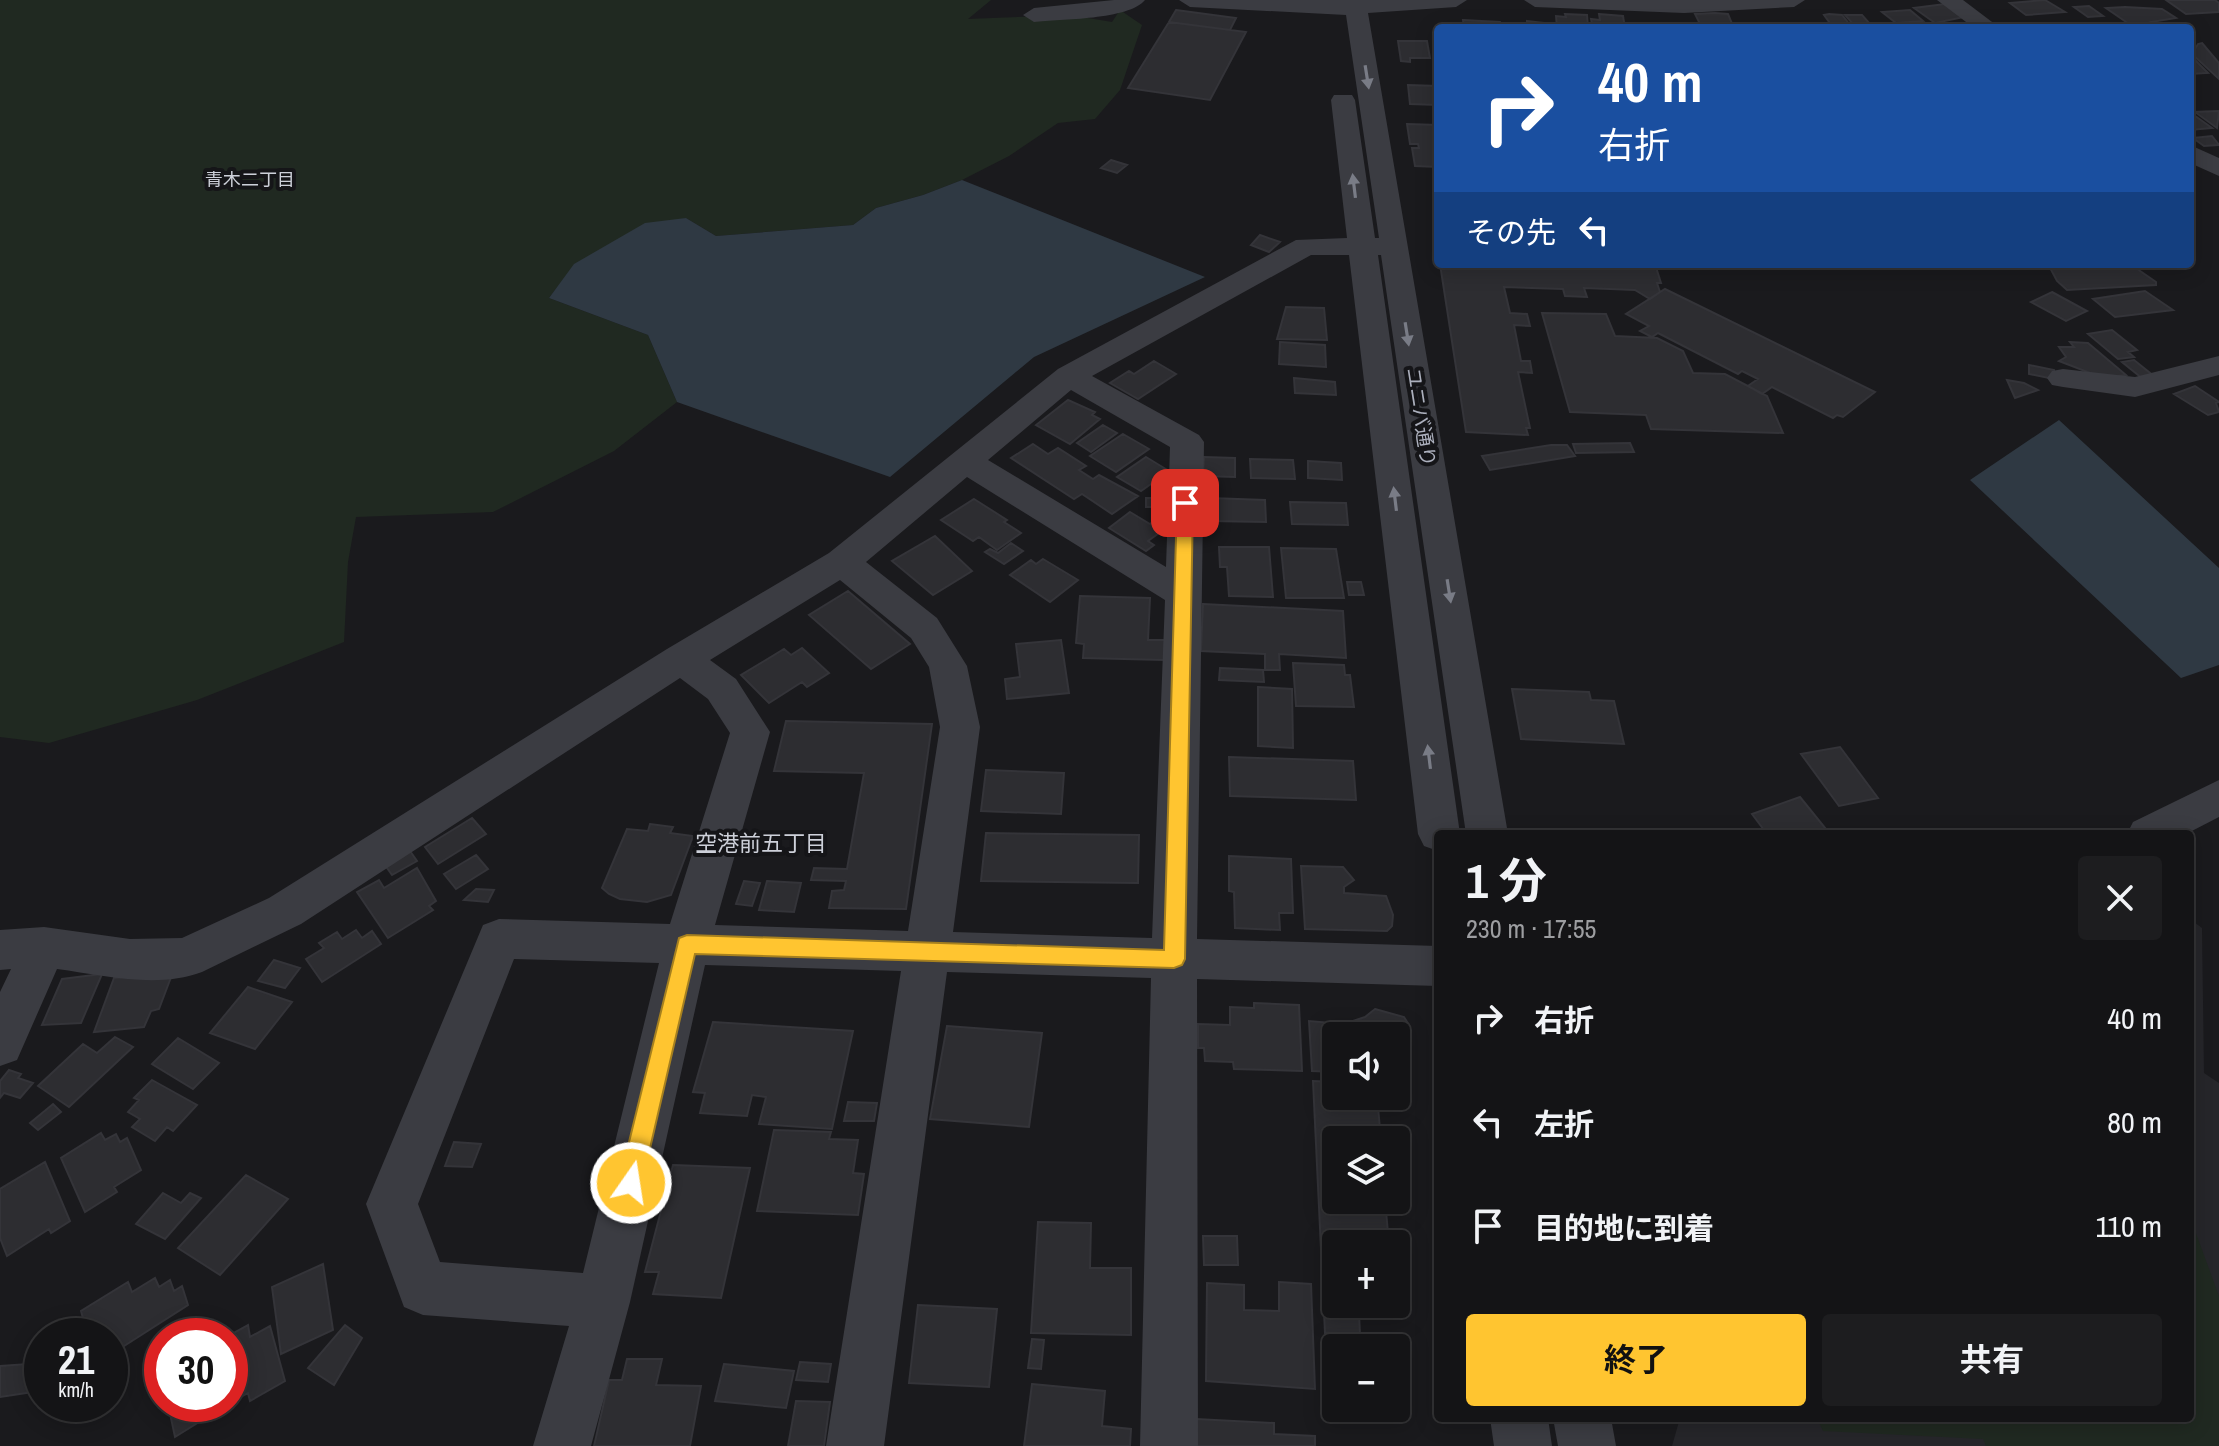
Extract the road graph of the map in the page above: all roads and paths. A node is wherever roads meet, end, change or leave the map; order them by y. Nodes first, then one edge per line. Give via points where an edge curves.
1 (1134, 0) edge
2 (1190, 0) edge
3 (1456, 0) edge
4 (1535, 0) edge
5 (1794, 0) edge
6 (1948, 0) edge
7 (1343, 4) edge
8 (1034, 15) dead end
9 (1983, 24) edge
10 (2194, 155) edge
11 (2219, 168) edge
12 (1378, 246) junction
13 (2219, 365) edge
14 (1069, 376) junction
15 (2063, 378) dead end
16 (965, 461) junction
17 (842, 562) junction
18 (1182, 594) junction
19 (681, 659) junction
20 (2219, 797) edge
21 (1439, 830) edge
22 (1486, 830) edge
23 (2156, 830) edge
24 (687, 944) junction
25 (22, 949) edge
26 (927, 951) junction
27 (1174, 959) junction
28 (1434, 966) edge
29 (0, 1044) edge
30 (603, 1302) junction
31 (1520, 1422) edge
32 (1583, 1422) edge
33 (562, 1446) edge
34 (855, 1446) edge
35 (1169, 1446) edge
36 (1523, 1446) edge
37 (1587, 1446) edge

1 - 8 street via 1116,7
2 - 7 street
3 - 7 street
4 - 5 street via 1684,6
6 - 9 street
7 - 12 street, ユニバ通り
10 - 11 street
12 - 14 street via 1306,246
21 -> 12 street, ユニバ通り
12 -> 22 street, ユニバ通り
13 - 15 street via 2135,387
14 - 16 street
14 - 18 street via 1187,442
16 - 17 street
16 - 18 street
17 - 19 street
17 - 26 street via 924,628 948,666 960,727
18 - 27 street
19 - 24 street via 722,689 750,732
19 - 25 street via 285,911 186,958 130,959
20 - 23 street
24 - 26 street
24 - 30 street
24 - 30 street via 499,939 392,1204 423,1288
25 - 29 street
26 - 27 street
26 - 34 street
27 - 28 street
27 - 35 street
30 - 33 street
31 - 36 street
32 - 37 street

